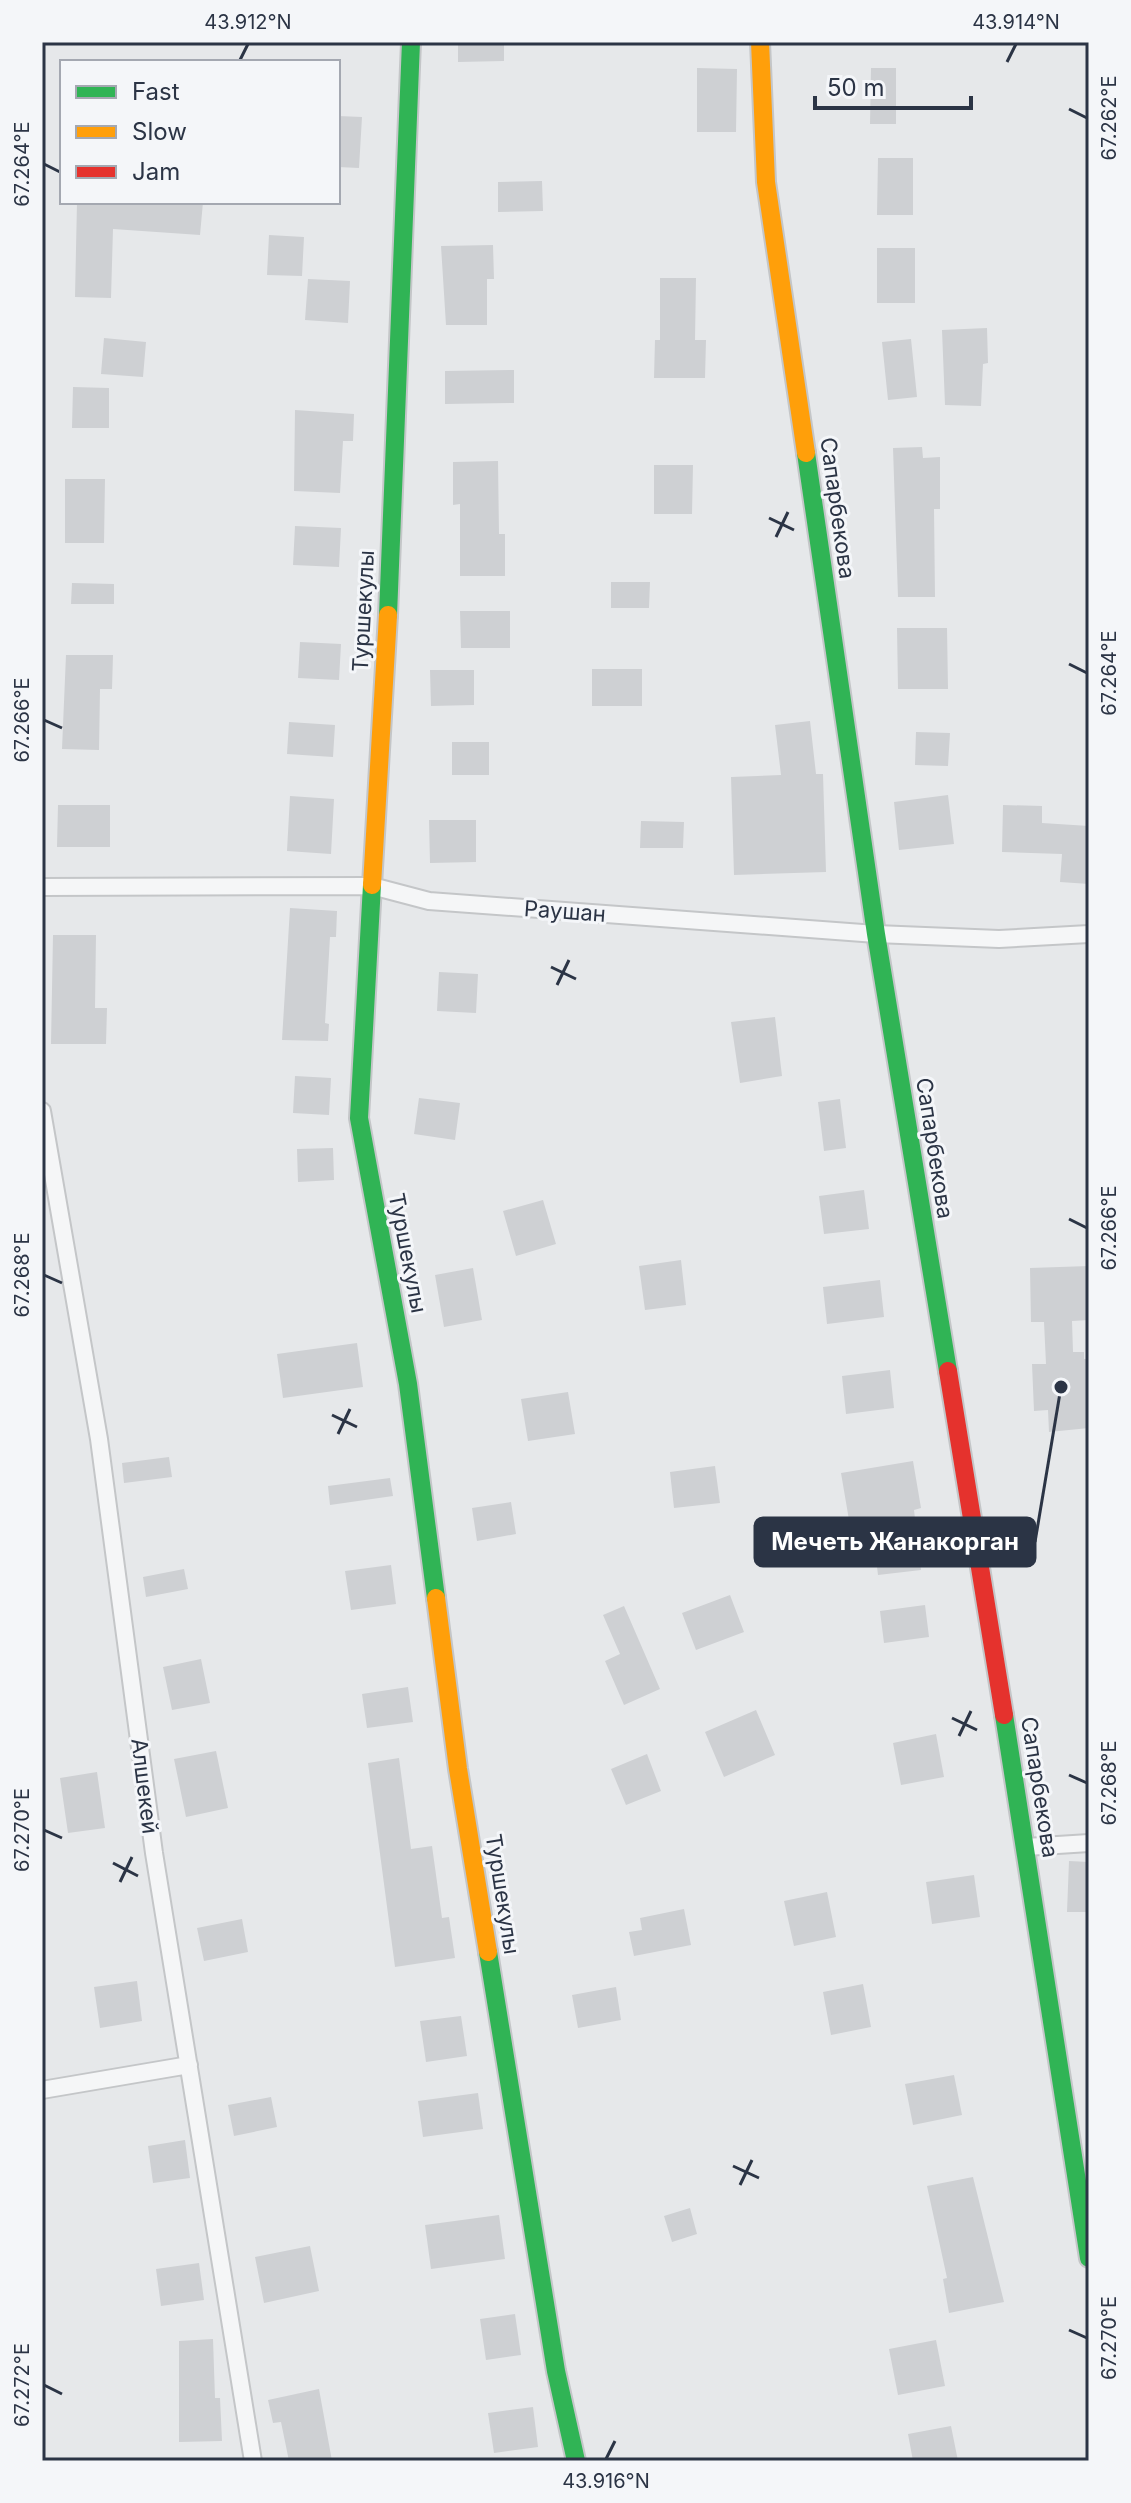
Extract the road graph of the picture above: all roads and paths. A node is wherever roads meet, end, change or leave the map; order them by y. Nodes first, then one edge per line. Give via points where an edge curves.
1 (411, 42) edge
2 (760, 42) edge
3 (372, 886) junction
4 (42, 887) edge
5 (876, 934) junction
6 (1089, 934) edge
7 (42, 1111) edge
8 (1089, 1843) edge
9 (1026, 1847) junction
10 (189, 2065) junction
11 (42, 2090) edge
12 (1089, 2258) edge
13 (253, 2461) edge
14 (576, 2461) edge

1 - 3 street, Туршекулы
2 - 5 street, Сапарбекова via 766,182
3 - 4 street, Раушан
3 - 5 street, Раушан via 429,901
3 - 14 street, Туршекулы via 359,1118 408,1384 458,1769 556,2371
5 - 6 street, Раушан via 999,939
5 - 9 street, Сапарбекова
7 - 10 street, Алшекей via 99,1439 154,1853
8 - 9 street
9 - 12 street, Сапарбекова
10 - 11 street
10 - 13 street, Алшекей

